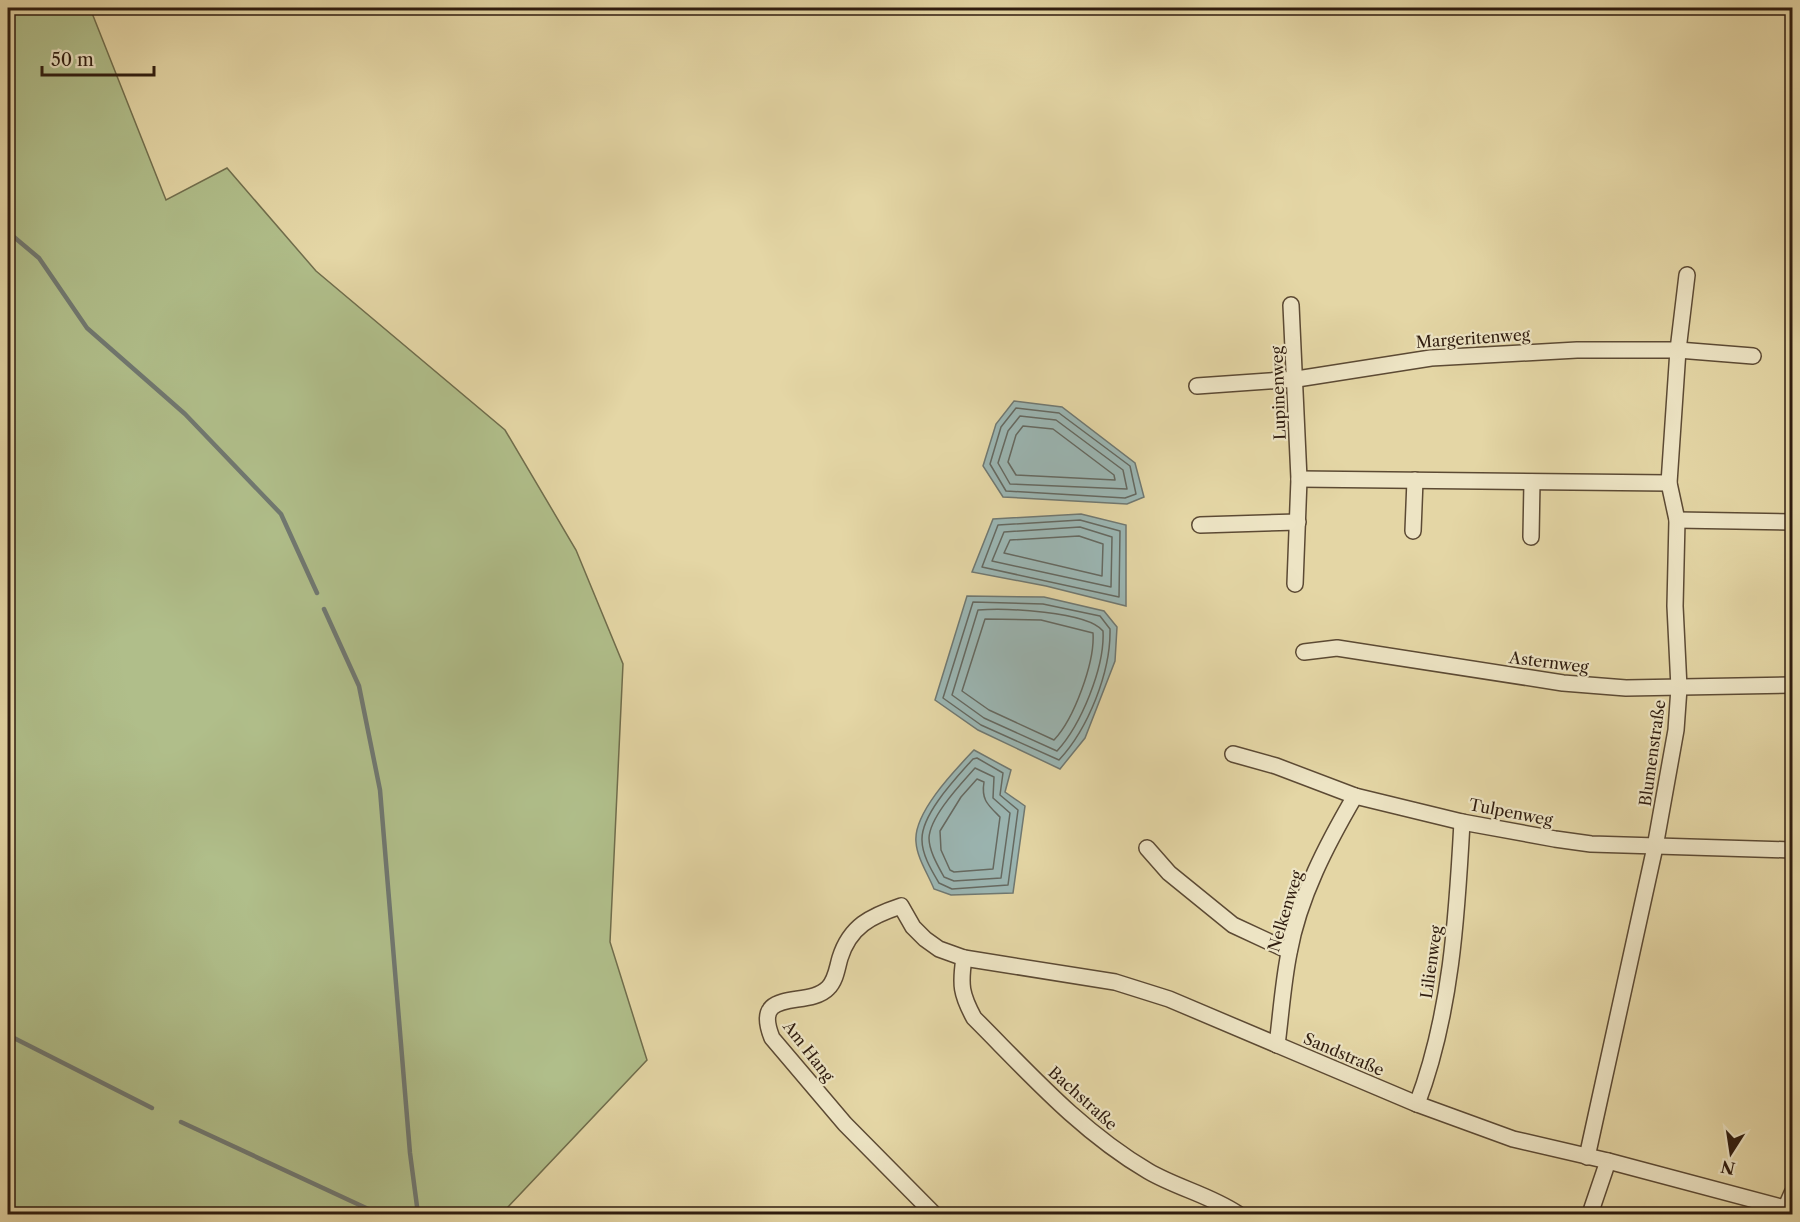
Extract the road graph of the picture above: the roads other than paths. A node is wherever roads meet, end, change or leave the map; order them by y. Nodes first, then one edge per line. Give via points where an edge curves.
1 (1687, 275) dead end
2 (1291, 305) dead end
3 (1678, 351) junction
4 (1753, 356) dead end
5 (1297, 379) junction
6 (1197, 386) dead end
7 (1299, 479) junction
8 (1415, 480) junction
9 (1532, 482) junction
10 (1670, 483) junction
11 (1677, 520) junction
12 (1298, 522) junction
13 (1792, 522) edge
14 (1200, 525) dead end
15 (1413, 531) dead end
16 (1531, 537) dead end
17 (1295, 584) dead end
18 (1304, 652) dead end
19 (1792, 685) edge
20 (1679, 688) junction
21 (1233, 754) dead end
22 (1355, 796) junction
23 (1462, 822) junction
24 (1655, 847) junction
25 (1147, 848) dead end
26 (1792, 850) edge
27 (901, 906) joint
28 (1289, 951) junction
29 (964, 958) junction
30 (1277, 1045) junction
31 (1417, 1104) junction
32 (1587, 1157) junction
33 (1608, 1161) junction
34 (1792, 1193) edge
35 (1789, 1210) edge
36 (934, 1215) edge
37 (1238, 1215) edge
38 (1590, 1215) edge

1 - 3 street, Blumenstraße
2 - 5 street, Lupinenweg
3 - 4 street, Margeritenweg
3 - 5 street, Margeritenweg via 1578,350 1431,358
3 - 10 street, Blumenstraße
5 - 6 street, Margeritenweg
5 - 7 street, Lupinenweg
7 - 8 street
7 - 12 street, Lupinenweg
8 - 9 street
8 - 15 street
9 - 10 street
9 - 16 street
10 - 11 street, Blumenstraße
11 - 13 street
11 - 20 street, Blumenstraße via 1675,606
12 - 14 street
12 - 17 street, Lupinenweg
18 - 20 street, Asternweg via 1337,648 1563,682
19 - 20 street, Asternweg
20 - 24 street, Blumenstraße via 1676,729
21 - 22 street, Tulpenweg
22 - 23 street, Tulpenweg
22 - 28 street, Nelkenweg via 1315,873
23 - 24 street, Tulpenweg via 1591,844
23 - 31 street, Lilienweg via 1456,915 1445,997 1438,1038
24 - 26 street, Tulpenweg
24 - 32 street, Blumenstraße
25 - 28 street via 1169,873 1233,926
27 - 29 street, Sandstraße via 925,939
27 - 36 street, Am Hang via 864,920 849,935 828,988 775,1005 766,1023 772,1038 845,1124
28 - 30 street, Nelkenweg
29 - 30 street, Sandstraße via 1115,982 1169,999
29 - 37 street, Bachstraße via 960,985 974,1018 1084,1127 1150,1173 1208,1197
30 - 31 street, Sandstraße
31 - 32 street, Sandstraße via 1513,1138
32 - 33 street, Sandstraße
33 - 35 street, Sandstraße
33 - 38 street
34 - 35 street

